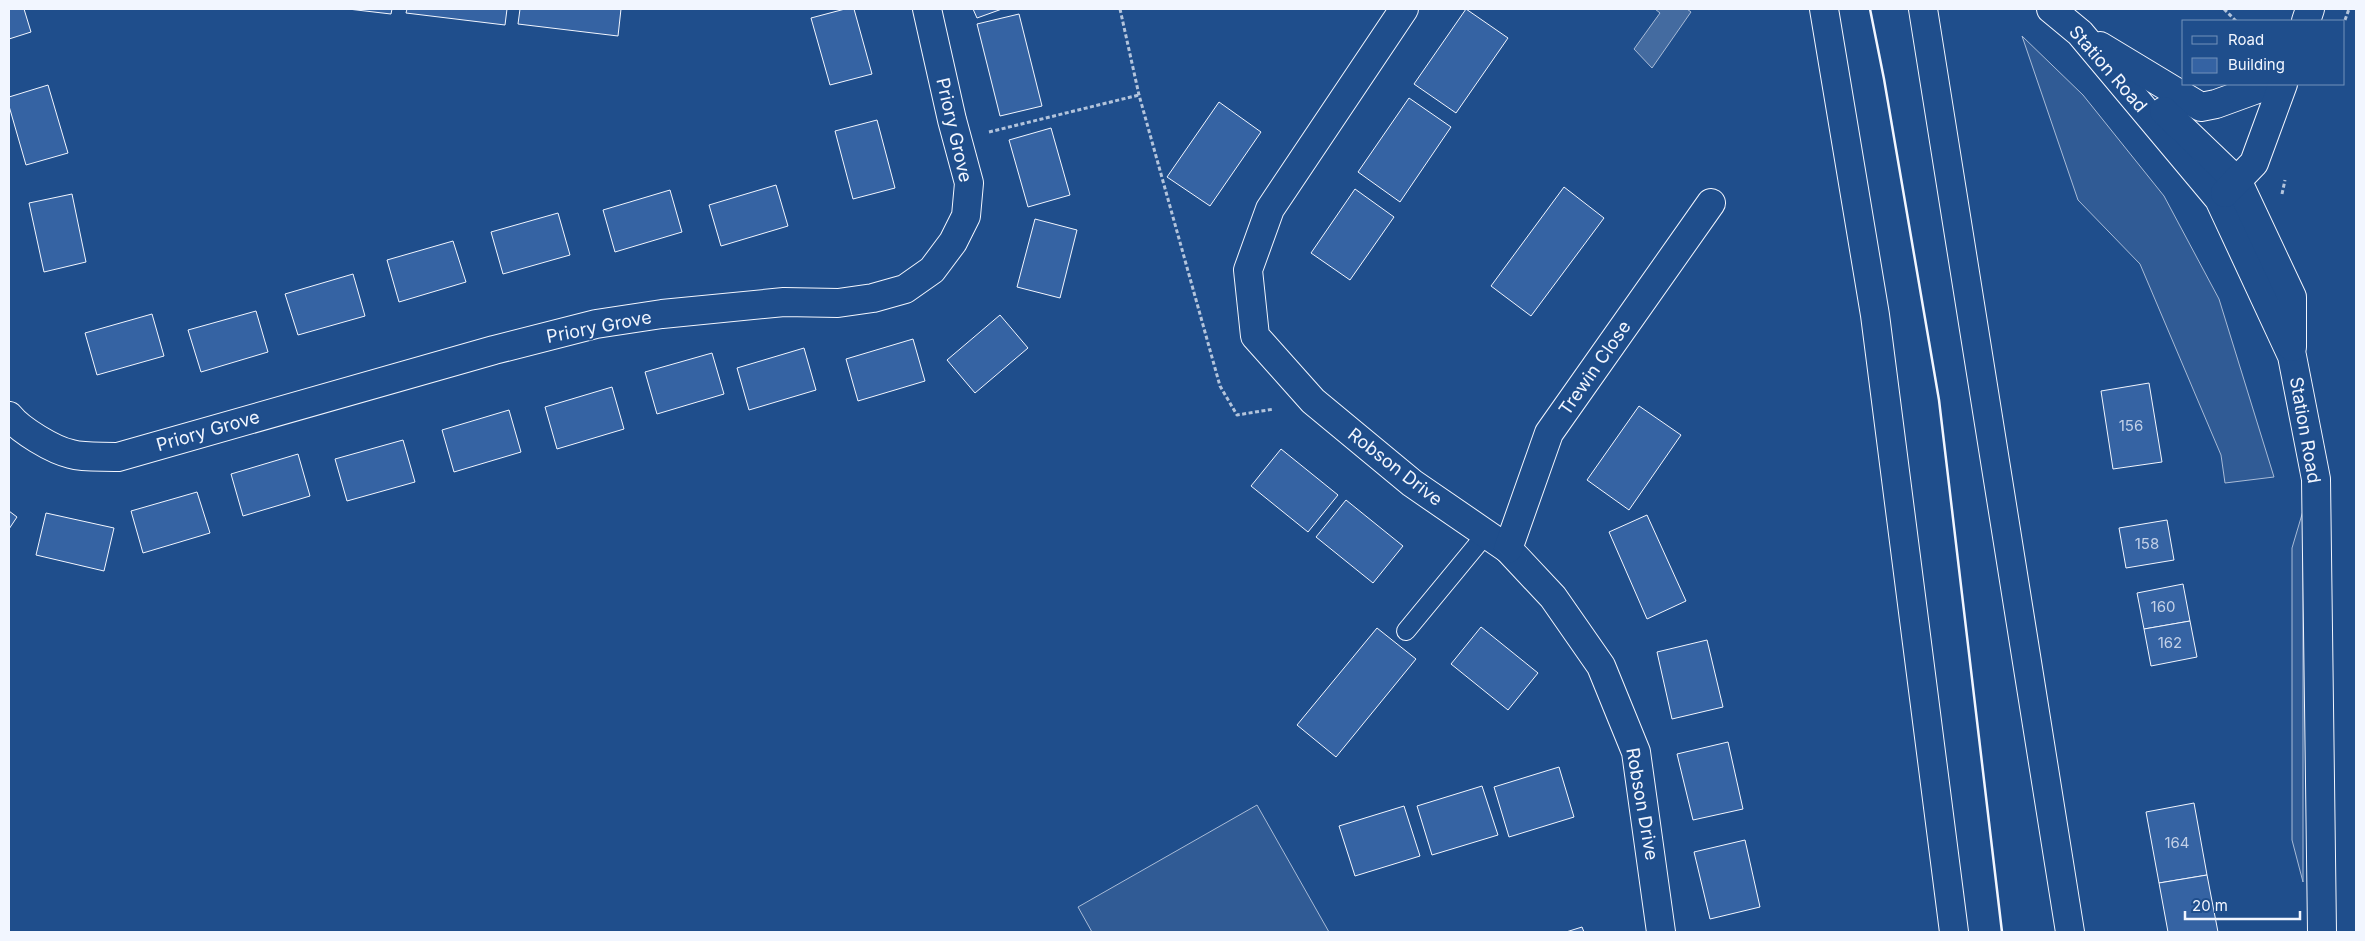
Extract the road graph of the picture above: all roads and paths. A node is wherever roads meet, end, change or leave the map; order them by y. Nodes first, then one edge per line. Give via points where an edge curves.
1 (927, 9) edge
2 (1120, 9) edge
3 (1404, 9) edge
4 (1824, 9) edge
5 (1923, 9) edge
6 (2051, 9) edge
7 (2224, 9) edge
8 (2235, 20) edge
9 (2080, 33) junction
10 (2268, 85) edge
11 (2283, 85) edge
12 (1139, 95) junction
13 (957, 140) junction
14 (2228, 190) junction
15 (1711, 203) dead end
16 (1313, 401) junction
17 (9, 416) edge
18 (1497, 541) junction
19 (1406, 631) dead end
20 (1661, 932) edge
21 (1954, 932) edge
22 (2070, 932) edge
23 (2322, 932) edge

1 - 13 main road, Priory Grove
2 - 12 path
3 - 16 main road, Robson Drive via 1270,209 1248,270 1255,336
4 - 21 main road via 1875,314
5 - 22 main road
6 - 9 main road, Station Road
7 - 8 path
9 - 10 main road via 2201,107
9 - 14 main road, Station Road
11 - 14 main road via 2254,163
12 - 13 path
12 - 16 path via 1220,386 1237,415
13 - 17 main road, Priory Grove via 969,183 966,216 953,242 932,270 905,289 838,303 784,302 596,324 118,457 71,454 40,440
14 - 23 main road, Station Road via 2292,356 2316,479
15 - 18 main road, Trewin Close via 1549,433
16 - 18 main road, Robson Drive via 1412,483
18 - 19 lane
18 - 20 main road, Robson Drive via 1553,597 1601,666 1636,752

